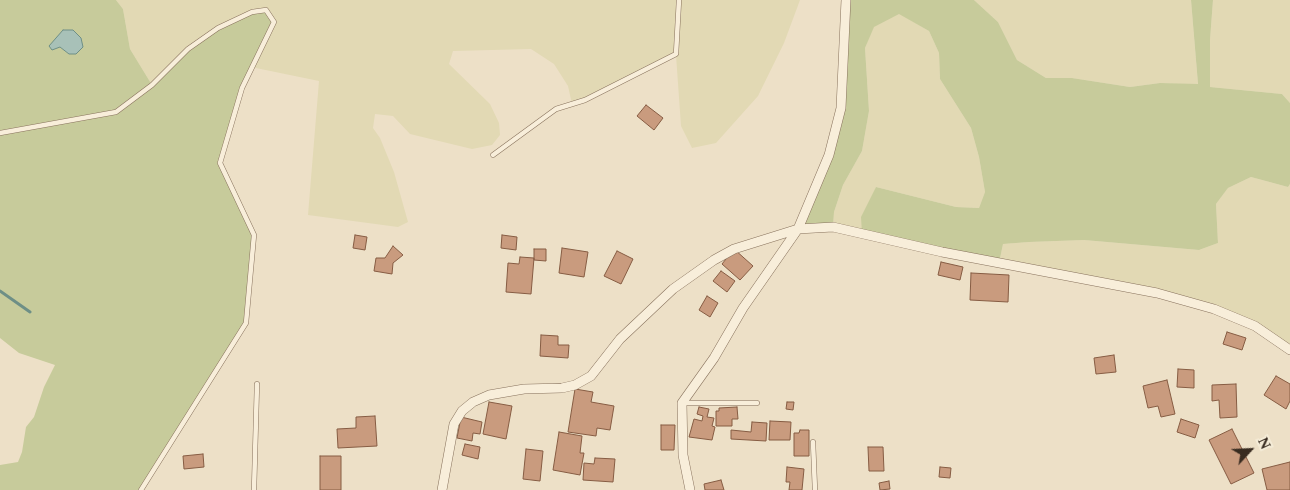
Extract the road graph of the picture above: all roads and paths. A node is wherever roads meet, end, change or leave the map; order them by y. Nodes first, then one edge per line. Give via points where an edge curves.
1 (679, 0) edge
2 (846, 0) edge
3 (0, 134) edge
4 (493, 155) dead end
5 (798, 229) junction
6 (1290, 350) edge
7 (257, 384) dead end
8 (682, 403) junction
9 (757, 403) dead end
10 (813, 442) dead end
11 (140, 490) edge
12 (254, 490) edge
13 (442, 490) edge
14 (690, 490) edge
15 (814, 490) edge

1 - 4 lane via 676,54 585,100 556,109
2 - 5 street via 840,108 829,155
3 - 11 lane via 116,112 152,85 188,49 218,28 252,12 266,10 274,22 242,88 220,163 254,235 246,323
5 - 6 street via 834,227 942,252 1157,293 1214,309 1256,326
5 - 8 street
5 - 13 street via 734,249 673,289 620,339 591,376 562,388 524,389 489,395 473,402 454,424
7 - 12 lane
8 - 9 lane
8 - 14 street via 683,455
10 - 15 lane

